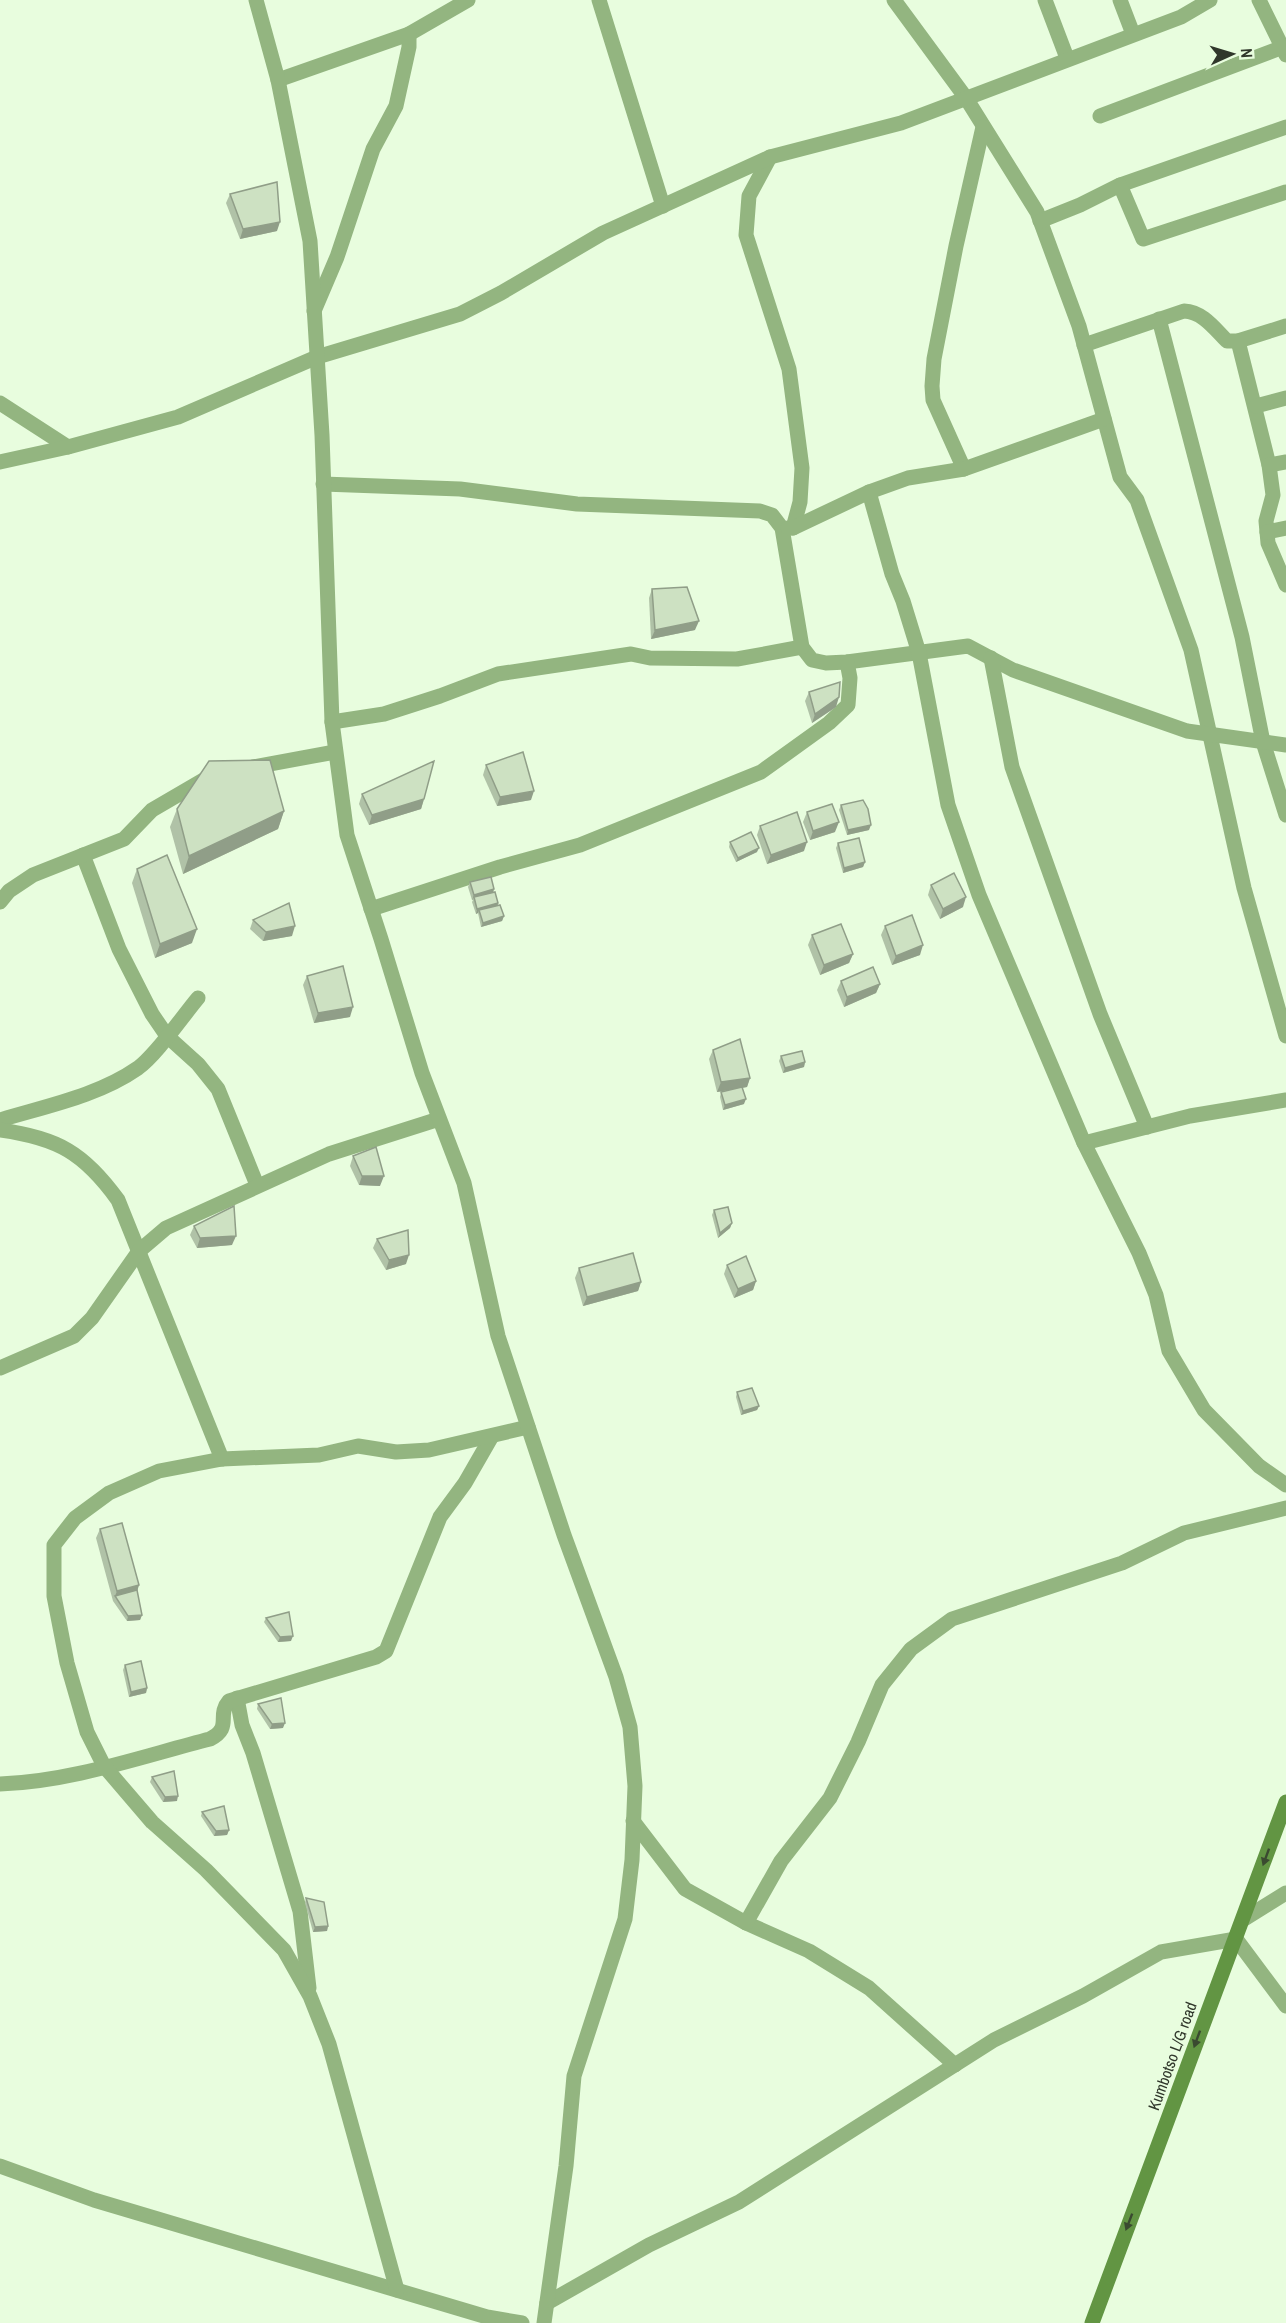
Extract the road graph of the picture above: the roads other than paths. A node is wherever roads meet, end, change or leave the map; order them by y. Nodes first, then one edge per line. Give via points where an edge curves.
1 (256, 0) edge
2 (468, 0) edge
3 (599, 0) edge
4 (894, 0) edge
5 (1045, 0) edge
6 (1120, 0) edge
7 (1210, 0) edge
8 (1259, 0) edge
9 (1279, 22) edge
10 (409, 34) junction
11 (1133, 34) junction
12 (1285, 51) edge
13 (1067, 58) junction
14 (278, 80) junction
15 (966, 98) junction
16 (1100, 116) dead end
17 (983, 127) junction
18 (1286, 127) edge
19 (770, 158) junction
20 (1120, 185) junction
21 (1286, 192) edge
22 (663, 206) junction
23 (1040, 221) junction
24 (314, 311) junction
25 (1159, 320) junction
26 (1286, 326) edge
27 (1238, 341) junction
28 (1084, 345) junction
29 (317, 357) junction
30 (1286, 398) edge
31 (0, 403) edge
32 (1256, 406) junction
33 (1104, 419) junction
34 (68, 447) junction
35 (0, 462) edge
36 (1286, 462) edge
37 (1269, 465) junction
38 (963, 470) junction
39 (323, 483) junction
40 (869, 492) junction
41 (788, 528) junction
42 (1286, 528) edge
43 (1267, 532) junction
44 (1286, 585) edge
45 (802, 647) junction
46 (919, 653) junction
47 (992, 658) junction
48 (847, 662) junction
49 (332, 723) junction
50 (1210, 735) junction
51 (1263, 742) junction
52 (1286, 745) edge
53 (335, 752) junction
54 (1286, 815) edge
55 (83, 855) junction
56 (0, 902) edge
57 (371, 909) junction
58 (198, 998) dead end
59 (167, 1036) junction
60 (1286, 1036) edge
61 (1286, 1100) edge
62 (0, 1119) edge
63 (439, 1119) junction
64 (1147, 1127) junction
65 (0, 1130) edge
66 (1084, 1143) junction
67 (257, 1185) junction
68 (139, 1251) junction
69 (0, 1368) edge
70 (528, 1427) junction
71 (492, 1436) junction
72 (222, 1459) junction
73 (1286, 1485) edge
74 (1286, 1508) edge
75 (237, 1698) junction
76 (104, 1766) junction
77 (0, 1784) edge
78 (1286, 1802) edge
79 (633, 1821) junction
80 (1286, 1893) edge
81 (1244, 1919) junction
82 (746, 1923) junction
83 (1236, 1939) junction
84 (310, 1996) junction
85 (1286, 2006) edge
86 (955, 2065) junction
87 (2, 2170) edge
88 (397, 2290) junction
89 (547, 2303) junction
90 (522, 2323) edge
91 (544, 2323) edge
92 (1092, 2323) edge

1 - 14 street
2 - 10 street
3 - 22 street
4 - 15 street
5 - 13 street
6 - 11 street
7 - 11 street
8 - 9 street
9 - 12 street
10 - 14 street
10 - 24 street via 396,106 373,149 337,257
11 - 13 street
12 - 16 street
13 - 15 street
14 - 24 street via 309,241
15 - 17 street
15 - 19 street via 901,123
17 - 23 street
17 - 38 street via 956,246 932,386 933,400
18 - 20 street
19 - 22 street
19 - 41 street via 749,196 746,235 793,390 802,468 800,502
20 - 21 street via 1143,239
20 - 23 street
22 - 29 street via 603,233 460,314
23 - 28 street
24 - 29 street
25 - 27 street via 1184,311 1195,312 1227,341
25 - 28 street
25 - 51 street via 1242,637
26 - 27 street
27 - 32 street
28 - 33 street
29 - 34 street via 178,417
29 - 39 street
30 - 32 street
31 - 34 street
32 - 37 street
33 - 38 street
33 - 50 street via 1120,477 1137,500 1191,650
34 - 35 street
36 - 37 street
37 - 43 street via 1274,495 1266,521
38 - 40 street via 908,478
39 - 41 street via 460,489 577,504 760,511
39 - 49 street
40 - 41 street
40 - 46 street
41 - 45 street
42 - 43 street
43 - 44 street
45 - 48 street via 812,660
45 - 49 street via 737,659 650,658 631,654 498,674 384,714
46 - 47 street via 968,646
46 - 48 street
46 - 66 street via 948,806 979,895
47 - 50 street via 1013,670 1176,728
47 - 64 street via 1012,767 1100,1014
48 - 57 street via 848,705 830,723 761,772 580,845
49 - 53 street
50 - 51 street
50 - 60 street via 1244,888
51 - 52 street
51 - 54 street
53 - 55 street via 216,773 152,810 124,838
53 - 57 street via 347,835
55 - 56 street via 33,875
55 - 59 street via 119,949
57 - 63 street
58 - 59 street
59 - 62 street via 139,1067 90,1093
59 - 67 street via 218,1089
61 - 64 street
63 - 67 street via 329,1154
63 - 70 street via 464,1183 498,1336
64 - 66 street
65 - 68 street via 63,1146 81,1157 118,1200
66 - 73 street via 1139,1253 1156,1294 1169,1351 1181,1374 1204,1410 1259,1467
67 - 68 street via 166,1228
68 - 69 street via 92,1318 74,1336
68 - 72 street
70 - 71 street
70 - 79 street via 630,1727
71 - 72 street via 429,1450 396,1452 358,1446 319,1455
71 - 75 street via 440,1517 386,1651
72 - 76 street via 159,1471 109,1493 75,1518 54,1545 54,1596 66,1664 87,1732
74 - 82 street via 1184,1533 1122,1563 952,1619 930,1634 911,1649 882,1685 830,1798 781,1861
75 - 76 street via 226,1705 221,1734
75 - 84 street via 300,1911
76 - 77 street via 27,1783
76 - 84 street via 152,1822 206,1870 284,1950
78 -> 81 main road, Kumbotso L/G road
79 - 82 street via 685,1889
79 - 89 street via 625,1919 574,2076
80 - 81 street
81 - 83 main road, Kumbotso L/G road
82 - 86 street via 809,1950 869,1988
83 - 85 street
83 - 86 street via 1161,1952 994,2040
83 -> 92 main road, Kumbotso L/G road
84 - 88 street via 329,2044
86 - 89 street via 739,2202
87 - 88 street
88 - 90 street via 487,2317
89 - 91 street

